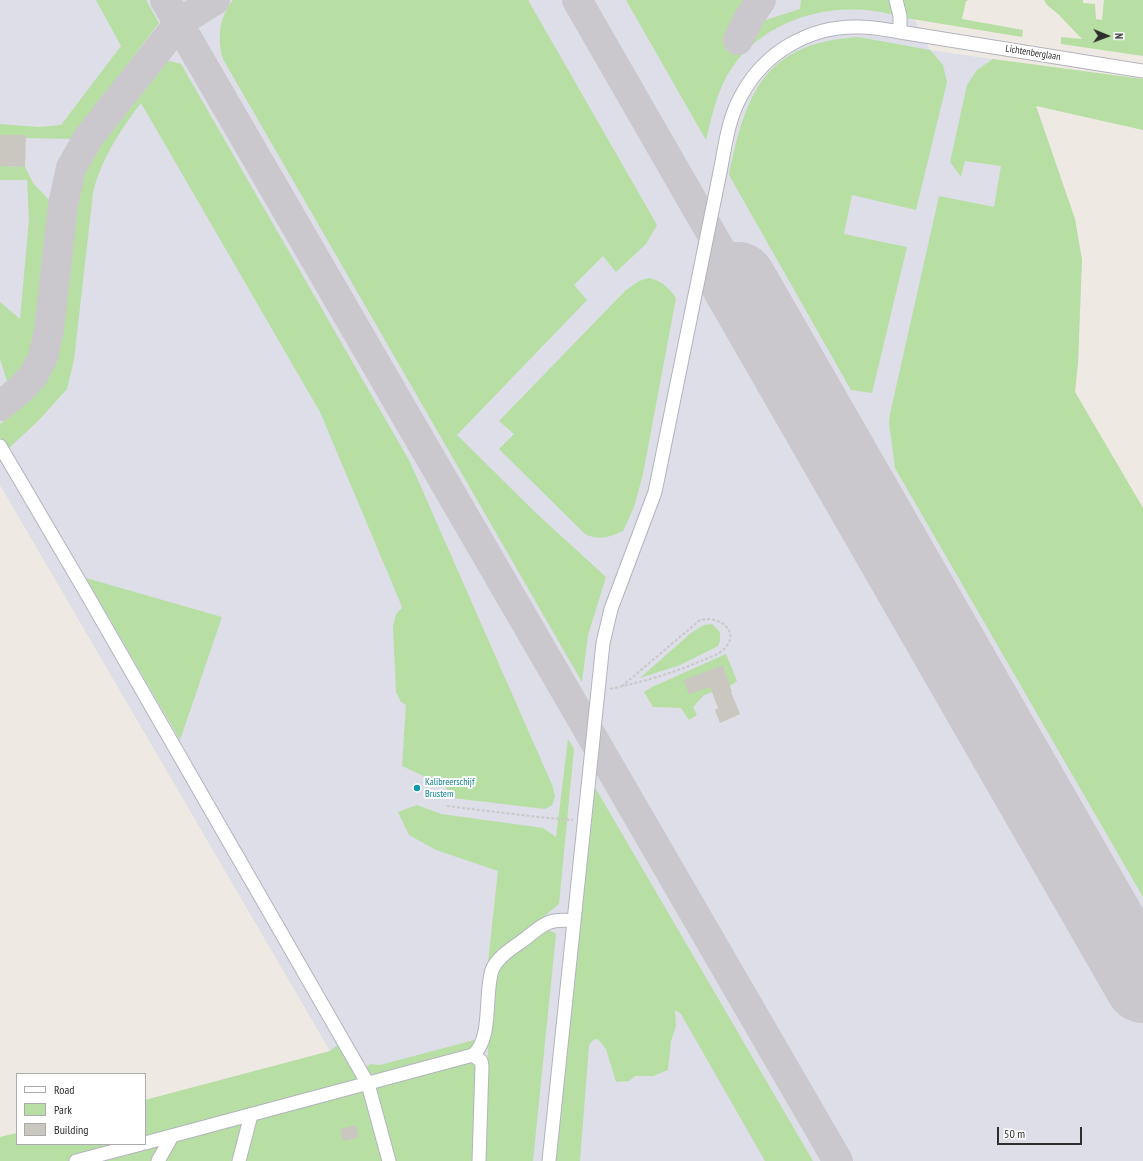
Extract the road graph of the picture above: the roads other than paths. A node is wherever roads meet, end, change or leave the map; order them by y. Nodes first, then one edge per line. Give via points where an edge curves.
1 (896, 0) edge
2 (900, 32) junction
3 (1143, 71) edge
4 (0, 446) edge
5 (574, 921) junction
6 (472, 1055) junction
7 (368, 1084) junction
8 (251, 1115) junction
9 (172, 1136) junction
10 (146, 1143) edge
11 (137, 1145) edge
12 (76, 1161) edge
13 (158, 1161) edge
14 (239, 1161) edge
15 (389, 1161) edge
16 (479, 1161) edge
17 (549, 1161) edge

1 - 2 street
2 - 3 street, Lichtenberglaan
2 - 5 street, Lichtenberglaan via 844,27 802,38 773,56 740,96 726,142 655,492 609,614 603,643
4 - 7 street
5 - 6 street via 557,919 545,923 494,966 490,978 482,1044
5 - 17 street, Lichtenberglaan
6 - 7 street
6 - 16 street via 481,1061 482,1066
7 - 8 street
7 - 15 street
8 - 9 street
8 - 14 street
9 - 10 street
9 - 13 street
11 - 12 street

